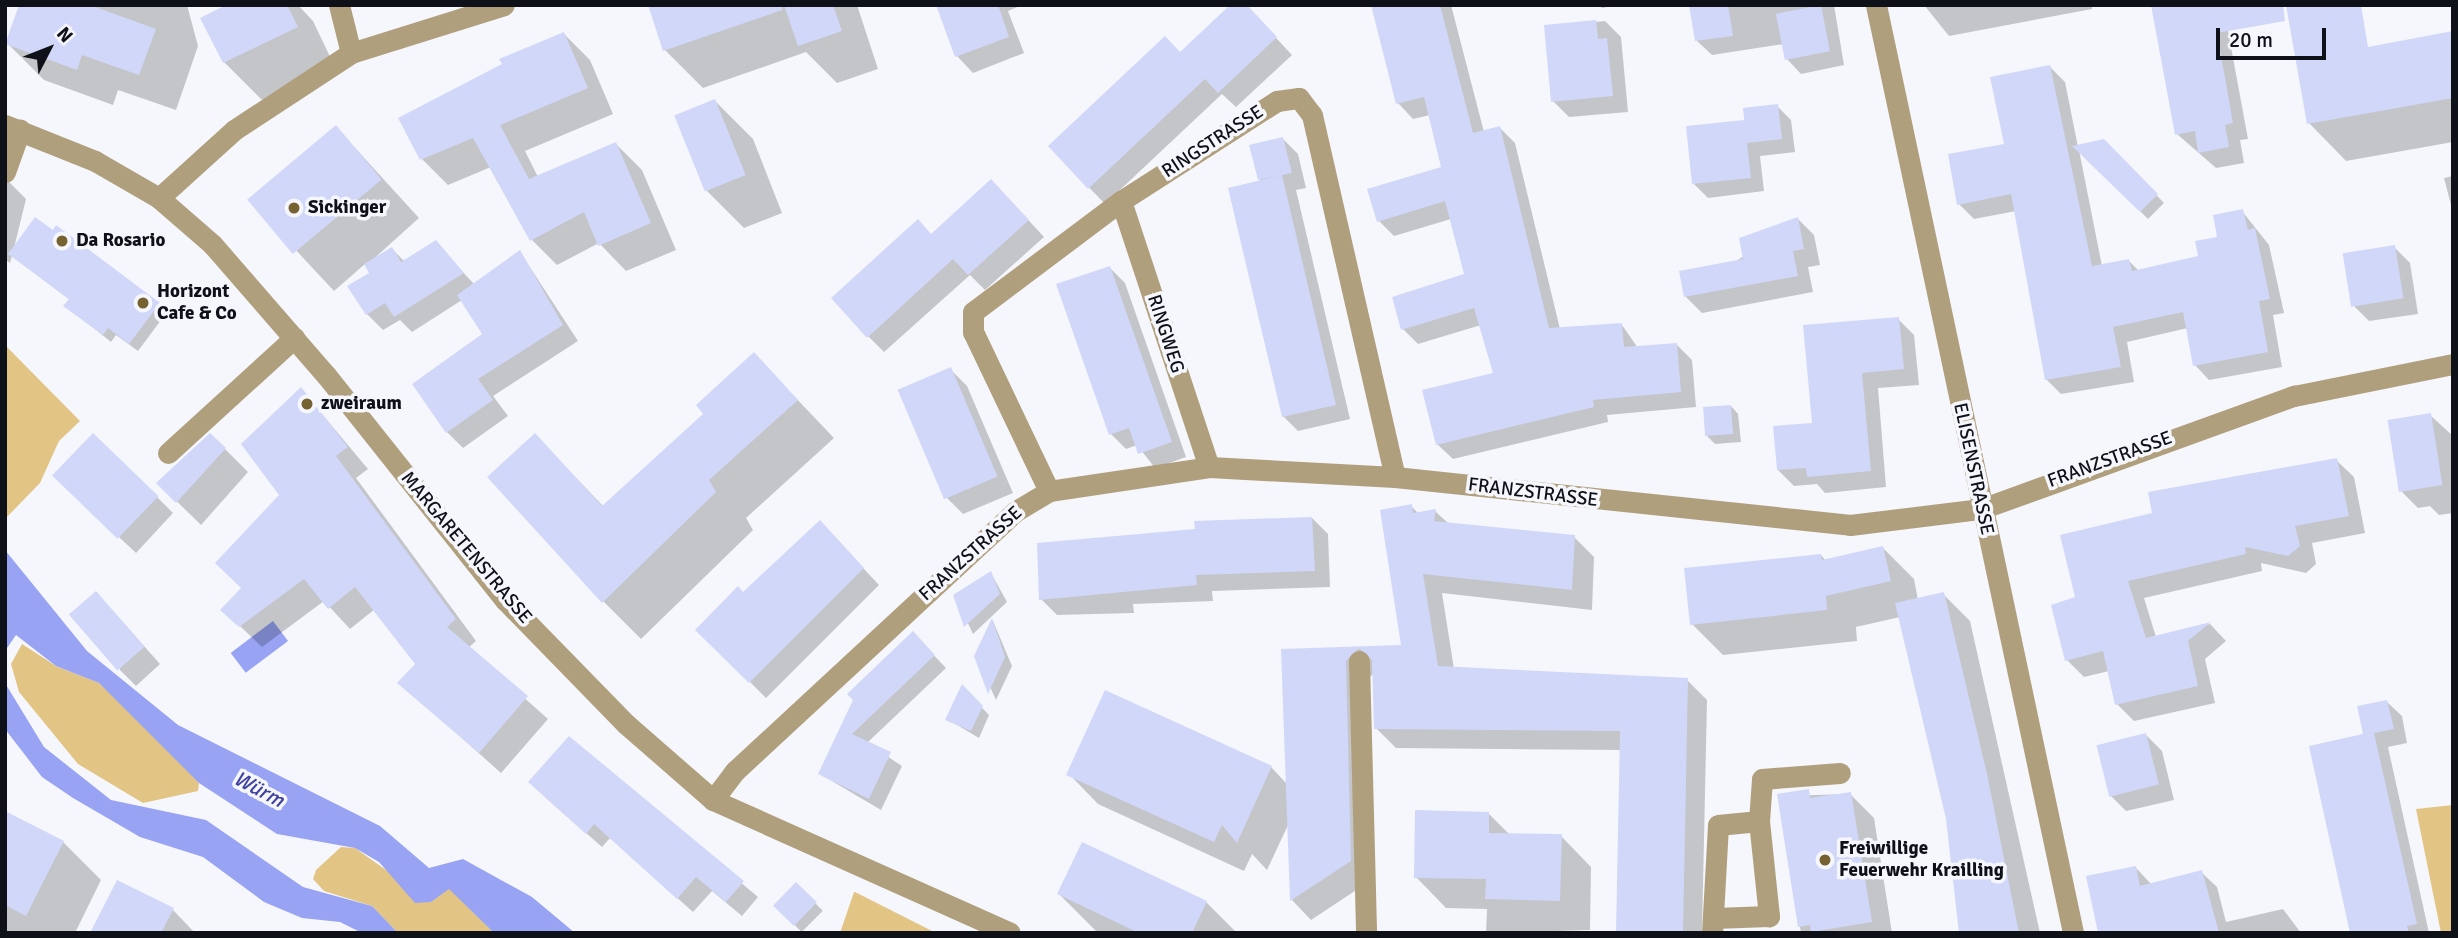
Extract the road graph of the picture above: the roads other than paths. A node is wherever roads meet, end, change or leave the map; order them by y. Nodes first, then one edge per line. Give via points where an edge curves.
1 (339, 5) edge
2 (504, 5) edge
3 (1875, 5) edge
4 (351, 53) junction
5 (13, 127) edge
6 (5, 172) edge
7 (159, 198) junction
8 (1121, 201) junction
9 (294, 338) junction
10 (2453, 365) edge
11 (168, 453) dead end
12 (1209, 467) junction
13 (1395, 477) junction
14 (1049, 491) junction
15 (1981, 509) junction
16 (1359, 661) dead end
17 (1840, 773) dead end
18 (713, 800) junction
19 (1759, 821) junction
20 (1713, 925) edge
21 (1010, 933) edge
22 (1366, 933) edge
23 (2073, 933) edge

1 - 4 street
2 - 4 street
3 - 15 street, ELISENSTRASSE
4 - 7 street via 234,130
5 - 6 street
5 - 7 street, MARGARETENSTRASSE
7 - 9 street, MARGARETENSTRASSE via 212,244
8 - 12 street, RINGWEG
8 - 13 street, RINGSTRASSE via 1277,101 1299,98 1312,115
8 - 14 street, RINGSTRASSE via 974,312 973,332
9 - 11 street
9 - 18 street, MARGARETENSTRASSE via 505,600 626,724
10 - 15 street, FRANZSTRASSE via 2294,396
12 - 13 street, FRANZSTRASSE
12 - 14 street, FRANZSTRASSE
13 - 15 street, FRANZSTRASSE via 1850,525
14 - 18 street, FRANZSTRASSE via 997,529 736,771
15 - 23 street, ELISENSTRASSE
16 - 22 street
17 - 19 street via 1762,779
18 - 21 street, MARGARETENSTRASSE
19 - 20 street via 1718,825
19 - 20 street via 1769,916

